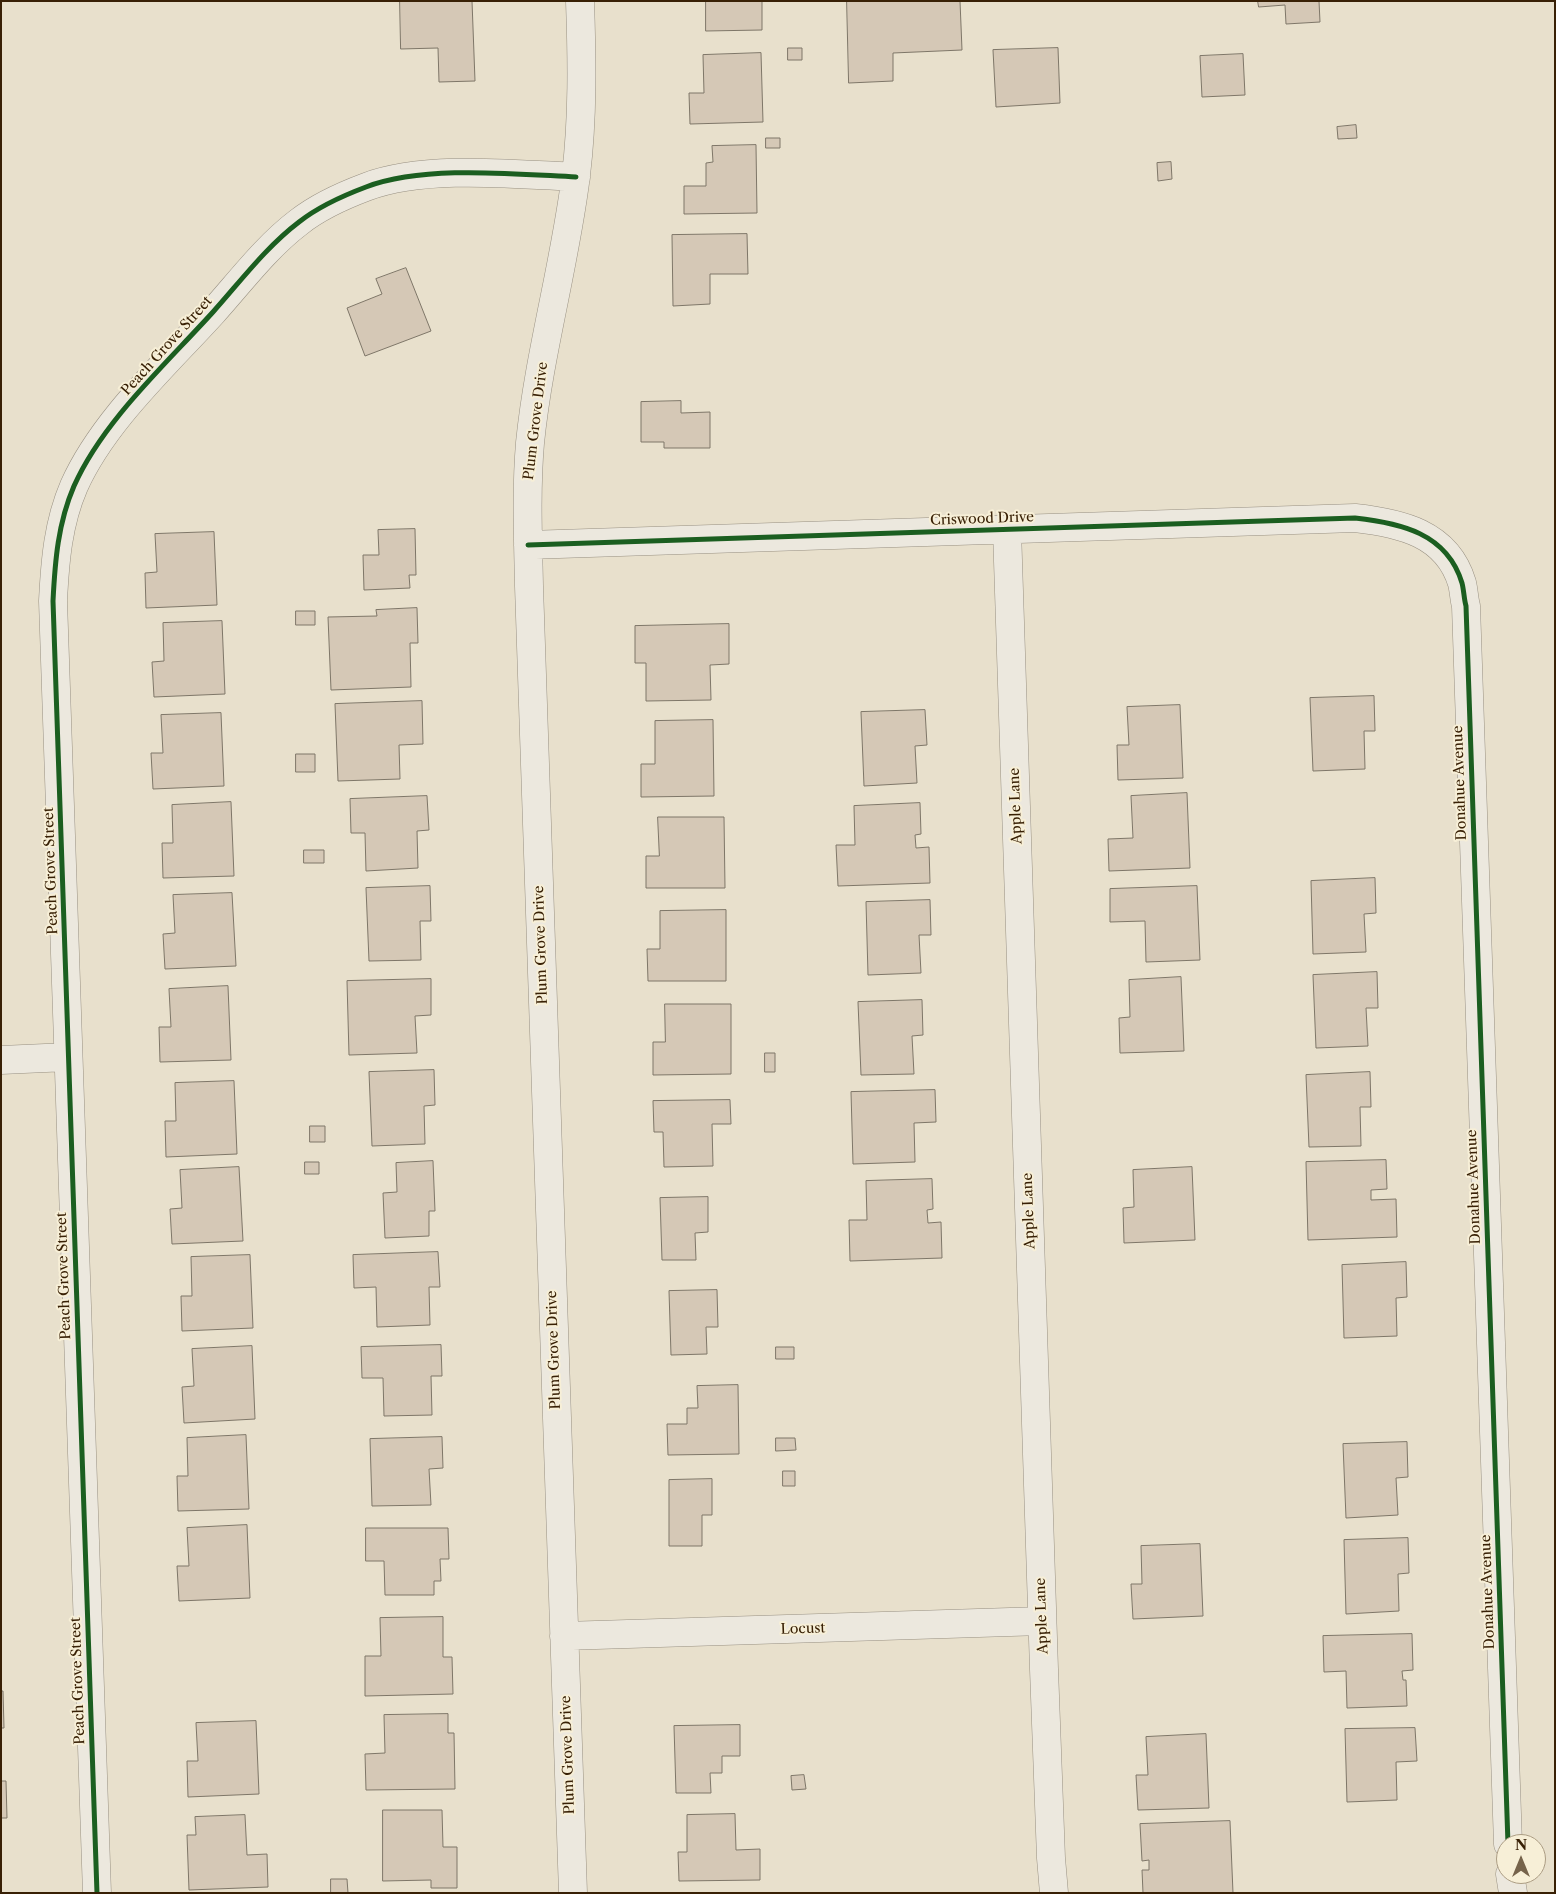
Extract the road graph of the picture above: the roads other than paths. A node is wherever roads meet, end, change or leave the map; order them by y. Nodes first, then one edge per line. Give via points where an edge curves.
1 (580, 1) edge
2 (576, 177) junction
3 (1007, 530) junction
4 (1432, 540) joint
5 (528, 545) junction
6 (68, 1057) junction
7 (1, 1060) edge
8 (1042, 1622) junction
9 (564, 1636) junction
10 (1508, 1834) edge
11 (97, 1893) edge
12 (573, 1893) edge
13 (1054, 1893) edge

1 - 2 street, Plum Grove Drive via 582,89
2 - 5 street, Plum Grove Drive via 530,442
2 - 6 street, Peach Grove Street via 455,174 409,177 367,187 327,204 298,222 269,250 122,412 95,448 74,486 60,526 54,572
3 - 4 street, Criswood Drive via 1355,518 1408,528
3 - 5 street, Criswood Drive
3 - 8 street, Apple Lane
4 - 10 street, Donahue Avenue via 1450,558 1462,583 1466,606
5 - 9 street, Plum Grove Drive
6 - 7 street
6 - 11 street, Peach Grove Street
8 - 9 street, Locust
8 - 13 street, Apple Lane
9 - 12 street, Plum Grove Drive

